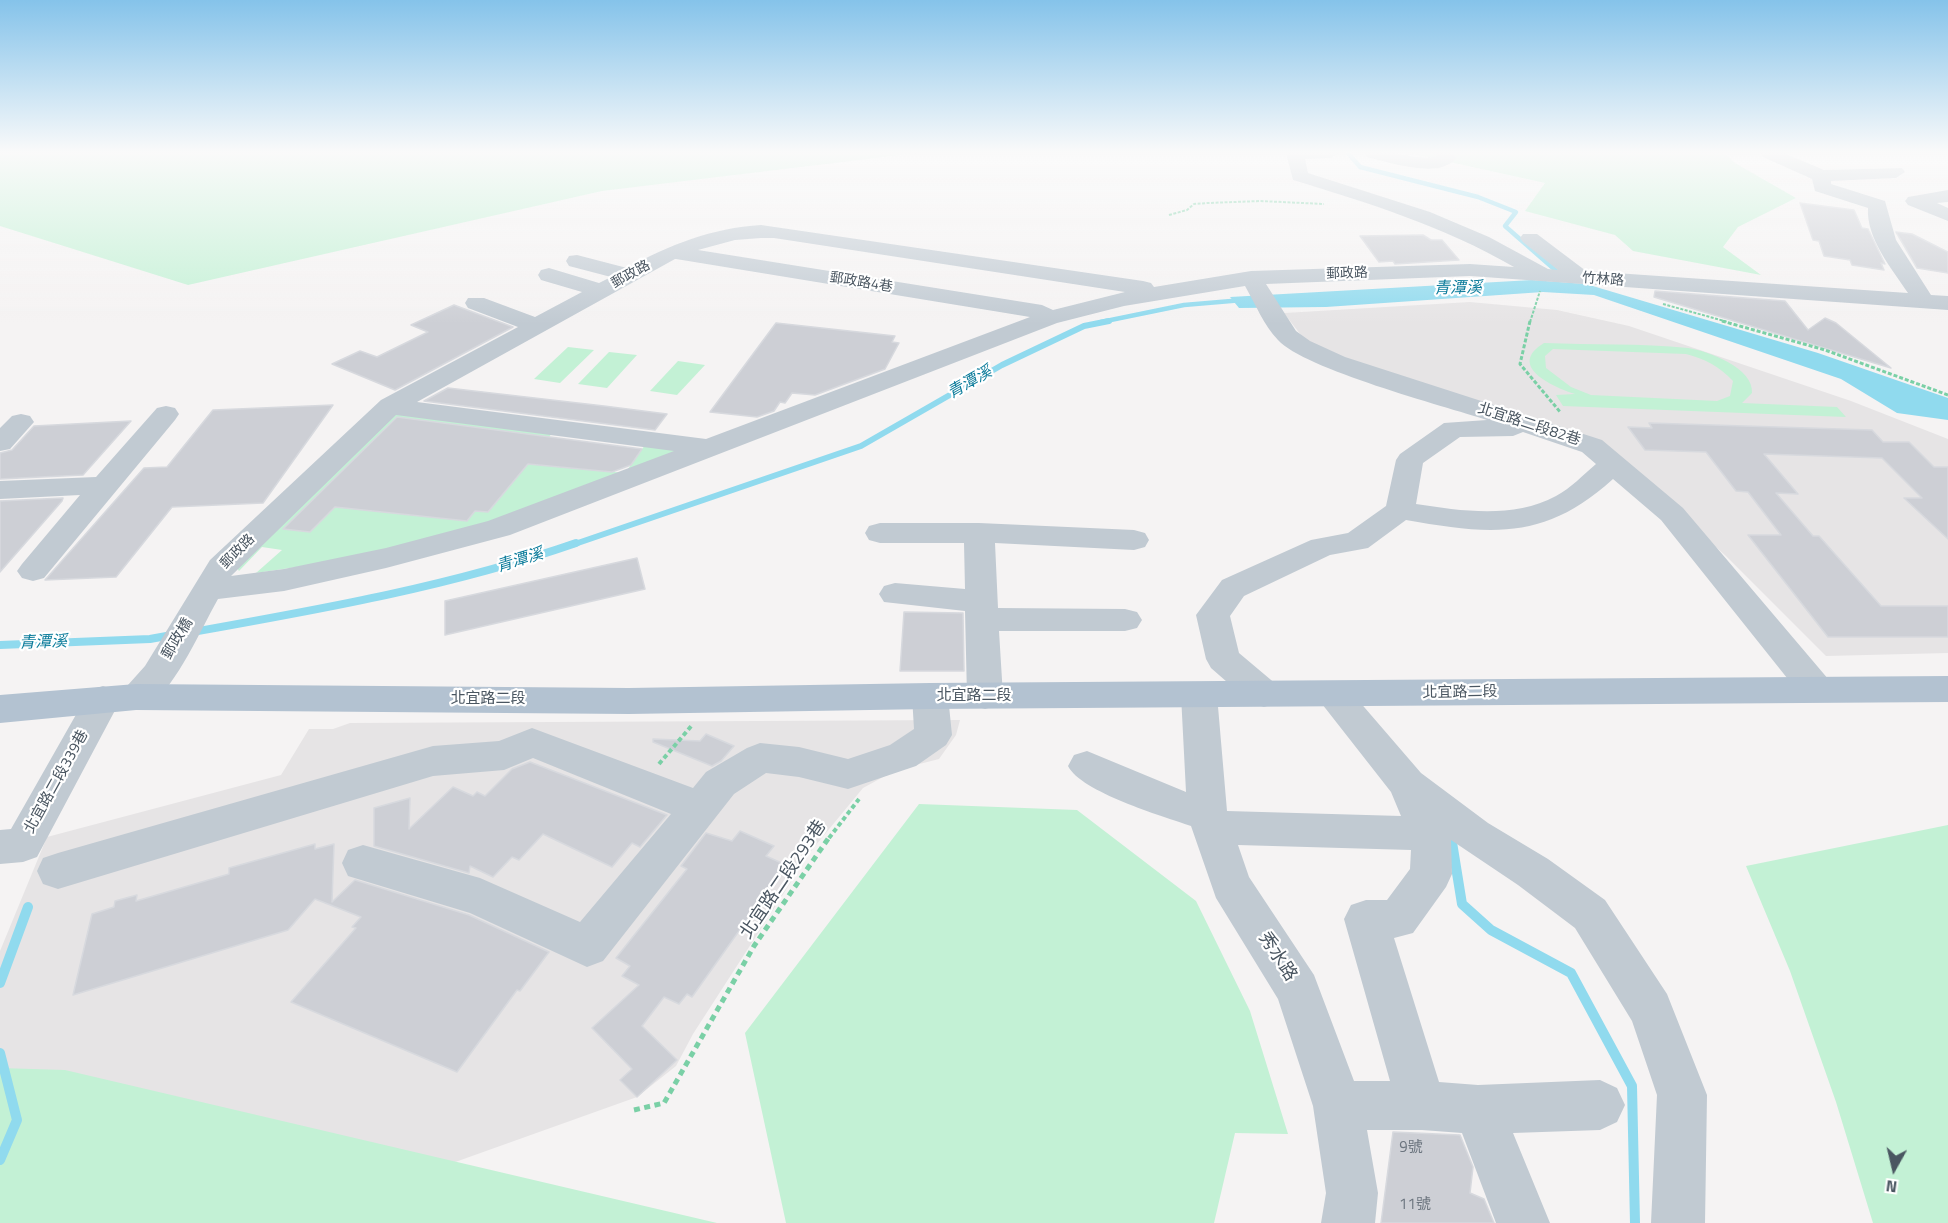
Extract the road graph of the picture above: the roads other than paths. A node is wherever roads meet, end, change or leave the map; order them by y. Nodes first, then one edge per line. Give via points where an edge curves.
1 (1400, 210) edge
2 (1457, 210) edge
3 (1877, 210) edge
4 (1530, 238) dead end
5 (672, 252) junction
6 (577, 261) dead end
7 (549, 275) dead end
8 (630, 275) junction
9 (1545, 276) junction
10 (1251, 278) junction
11 (1585, 279) junction
12 (601, 291) junction
13 (1150, 295) junction
14 (1924, 301) junction
15 (476, 303) dead end
16 (1948, 303) edge
17 (1049, 318) junction
18 (537, 326) junction
19 (390, 406) junction
20 (166, 414) dead end
21 (21, 422) dead end
22 (1553, 424) junction
23 (0, 443) edge
24 (708, 448) junction
25 (1613, 464) junction
26 (104, 485) junction
27 (0, 490) edge
28 (1400, 510) junction
29 (880, 533) dead end
30 (979, 533) junction
31 (1134, 540) dead end
32 (33, 571) dead end
33 (210, 587) junction
34 (895, 594) dead end
35 (984, 610) junction
36 (1125, 620) dead end
37 (1816, 689) junction
38 (1948, 689) edge
39 (132, 690) junction
40 (1264, 694) junction
41 (1199, 695) junction
42 (1333, 695) junction
43 (930, 696) junction
44 (985, 696) junction
45 (0, 709) edge
46 (1087, 766) dead end
47 (1407, 784) junction
48 (700, 808) junction
49 (1209, 821) junction
50 (1428, 834) junction
51 (0, 847) edge
52 (363, 863) dead end
53 (58, 872) dead end
54 (1600, 1104) dead end
55 (1422, 1105) junction
56 (1338, 1106) junction
57 (1478, 1110) junction
58 (1348, 1223) edge
59 (1523, 1223) edge
60 (1678, 1223) edge

1 - 9 street, 竹林路 via 1503,250
2 - 9 street via 1529,254
3 - 14 street via 1894,255
4 - 11 street
5 - 8 street, 郵政路
5 - 13 street, 郵政路 via 710,238 774,232 1142,287
5 - 17 street, 郵政路4巷 via 1042,312
6 - 8 street
7 - 12 street
8 - 12 street, 郵政路
9 - 10 street, 郵政路 via 1470,270
9 - 11 street, 竹林路
10 - 13 street, 郵政路
10 - 22 street, 北宜路二段82巷 via 1287,336 1301,346 1336,362
11 - 14 street, 竹林路
12 - 18 street, 郵政路
13 - 17 street, 郵政路
14 - 16 street, 竹林路
15 - 18 street
17 - 24 street, 郵政路
18 - 19 street, 郵政路
19 - 24 street
19 - 33 street, 郵政路
20 - 26 street
21 - 23 street
22 - 25 street, 北宜路二段82巷 via 1592,446
22 - 28 street via 1454,429 1410,460
24 - 33 street, 郵政路 via 499,528 284,580
25 - 28 street via 1566,502 1519,519 1456,520
25 - 37 street, 北宜路二段82巷 via 1672,514
26 - 27 street
26 - 32 street
28 - 40 street via 1357,542 1322,548 1233,588 1213,615 1223,659
29 - 30 street
30 - 31 street
30 - 35 street
33 - 39 street, 郵政橋
34 - 35 street
35 - 36 street
35 - 44 street
37 - 38 main road, 北宜路二段
37 - 42 main road, 北宜路二段
39 - 43 main road, 北宜路二段 via 629,701
39 - 45 main road, 北宜路二段
39 - 51 street, 北宜路二段339巷 via 23,845
40 - 41 main road, 北宜路二段
40 - 42 main road, 北宜路二段
41 - 44 main road, 北宜路二段
41 - 49 street, 秀水路
42 - 47 street
43 - 44 main road, 北宜路二段
43 - 48 street via 933,735 903,756 848,774 799,762 760,758 720,783
46 - 49 street
47 - 50 street
47 - 60 street via 1590,914 1651,1010 1682,1095
48 - 52 street via 587,946 480,897
48 - 53 street via 532,742 504,755 433,760
49 - 50 street
49 - 56 street, 秀水路 via 1231,885 1298,990
50 - 55 street via 1432,843 1431,874 1398,919 1366,919
54 - 57 street
55 - 56 street
55 - 57 street
56 - 58 street, 秀水路 via 1352,1193
57 - 59 street

